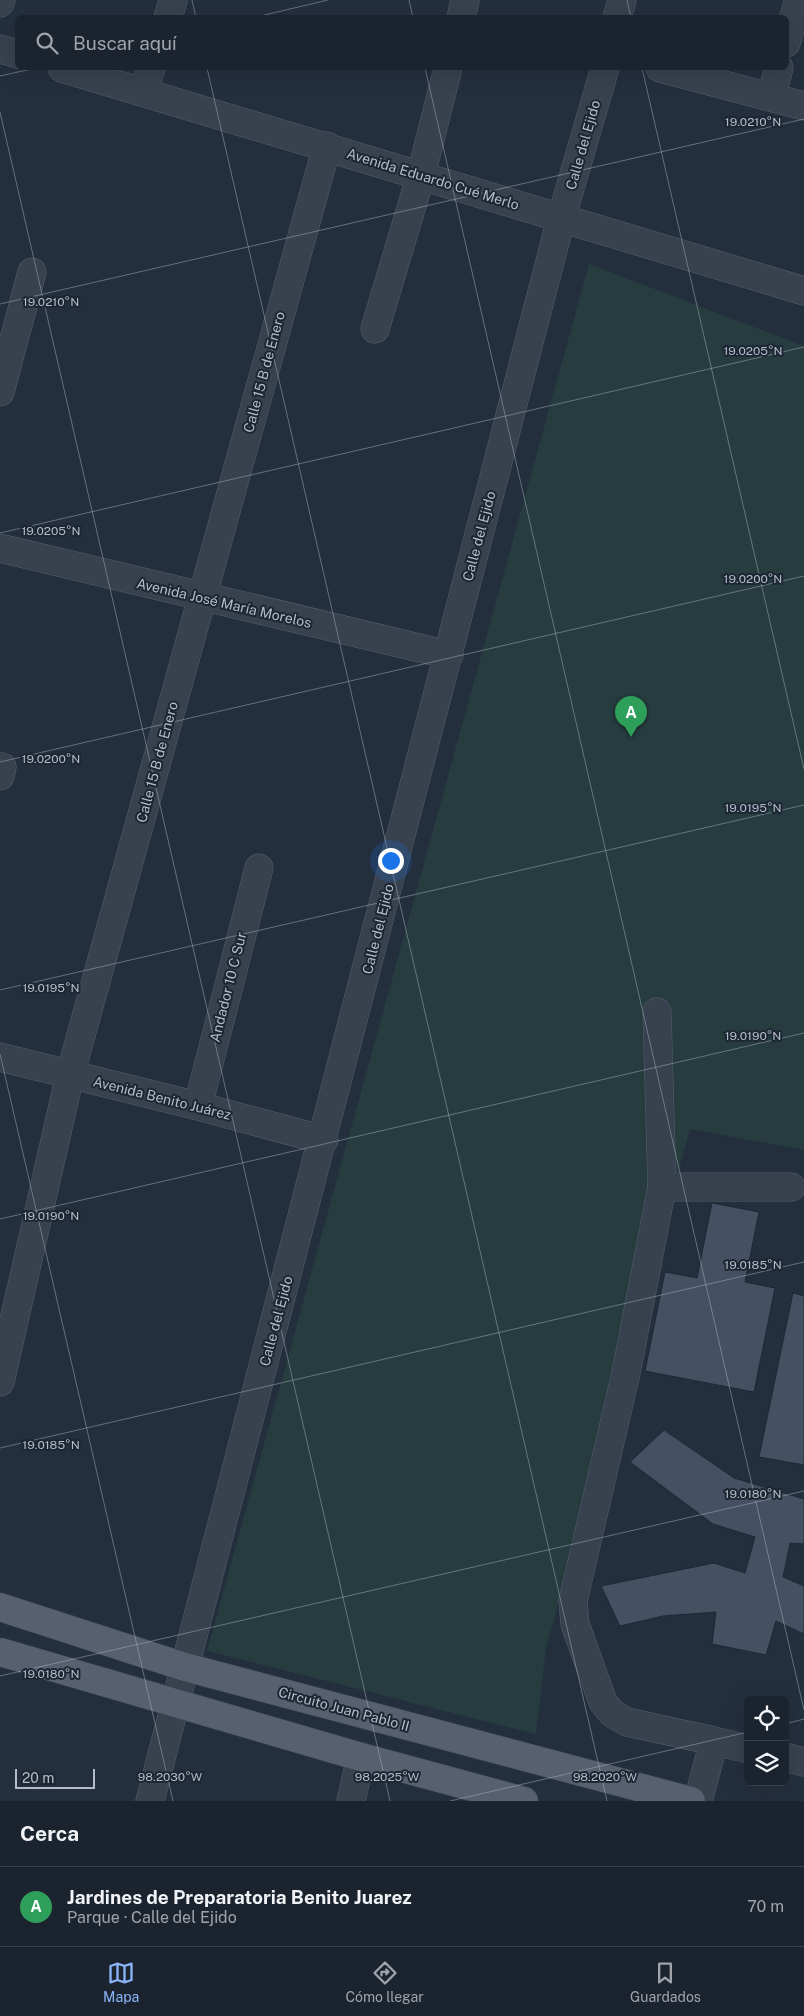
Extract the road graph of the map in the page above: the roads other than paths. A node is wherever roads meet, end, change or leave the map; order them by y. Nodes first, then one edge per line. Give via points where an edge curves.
1 (173, 0) edge
2 (465, 0) edge
3 (622, 0) edge
4 (799, 0) edge
5 (169, 15) edge
6 (462, 15) edge
7 (618, 15) edge
8 (789, 32) edge
9 (0, 49) edge
10 (15, 53) edge
11 (76, 70) edge
12 (447, 70) edge
13 (604, 70) edge
14 (668, 70) edge
15 (778, 70) edge
16 (147, 80) edge
17 (771, 97) junction
18 (804, 106) edge
19 (327, 146) junction
20 (421, 175) junction
21 (562, 219) junction
22 (32, 272) dead end
23 (804, 291) edge
24 (375, 329) dead end
25 (0, 392) edge
26 (0, 548) edge
27 (202, 598) junction
28 (449, 655) junction
29 (259, 868) dead end
30 (658, 1012) dead end
31 (0, 1057) edge
32 (70, 1075) junction
33 (198, 1106) junction
34 (324, 1140) junction
35 (662, 1187) junction
36 (792, 1187) dead end
37 (0, 1382) edge
38 (0, 1607) edge
39 (0, 1652) edge
40 (185, 1667) junction
41 (175, 1703) junction
42 (714, 1741) junction
43 (744, 1748) edge
44 (361, 1757) junction
45 (789, 1758) edge
46 (804, 1762) edge
47 (150, 1801) edge
48 (351, 1801) edge
49 (524, 1801) edge
50 (691, 1801) edge
51 (698, 1801) edge

1 - 5 street
2 - 6 street
3 - 7 street
4 - 8 street
9 - 10 street
11 - 16 street, Avenida Eduardo Cué Merlo
12 - 20 street
13 - 21 street, Calle del Ejido
14 - 17 street
15 - 17 street
16 - 19 street, Avenida Eduardo Cué Merlo
17 - 18 street
19 - 20 street, Avenida Eduardo Cué Merlo
19 - 27 street, Calle 15 B de Enero
20 - 21 street, Avenida Eduardo Cué Merlo
20 - 24 street
21 - 23 street, Avenida Eduardo Cué Merlo
21 - 28 street, Calle del Ejido
22 - 25 street
26 - 27 street, Avenida José María Morelos
27 - 28 street, Avenida José María Morelos
27 - 32 street, Calle 15 B de Enero
28 - 34 street, Calle del Ejido
29 - 33 street, Andador 10 C Sur
30 - 35 street
31 - 32 street, Avenida Benito Juárez
32 - 33 street, Avenida Benito Juárez
32 - 37 street, Calle 15 B de Enero
33 - 34 street, Avenida Benito Juárez
34 - 40 street, Calle del Ejido
35 - 36 street
35 - 42 street via 626,1374 573,1601 578,1633 603,1702 613,1714 627,1722
38 - 40 main road, Circuito Juan Pablo II
39 - 41 main road
40 - 41 street, Calle del Ejido
40 - 50 main road, Circuito Juan Pablo II
41 - 44 main road
41 - 47 street, Calle del Ejido
42 - 43 street
42 - 51 street
44 - 48 street
44 - 49 main road
45 - 46 street

